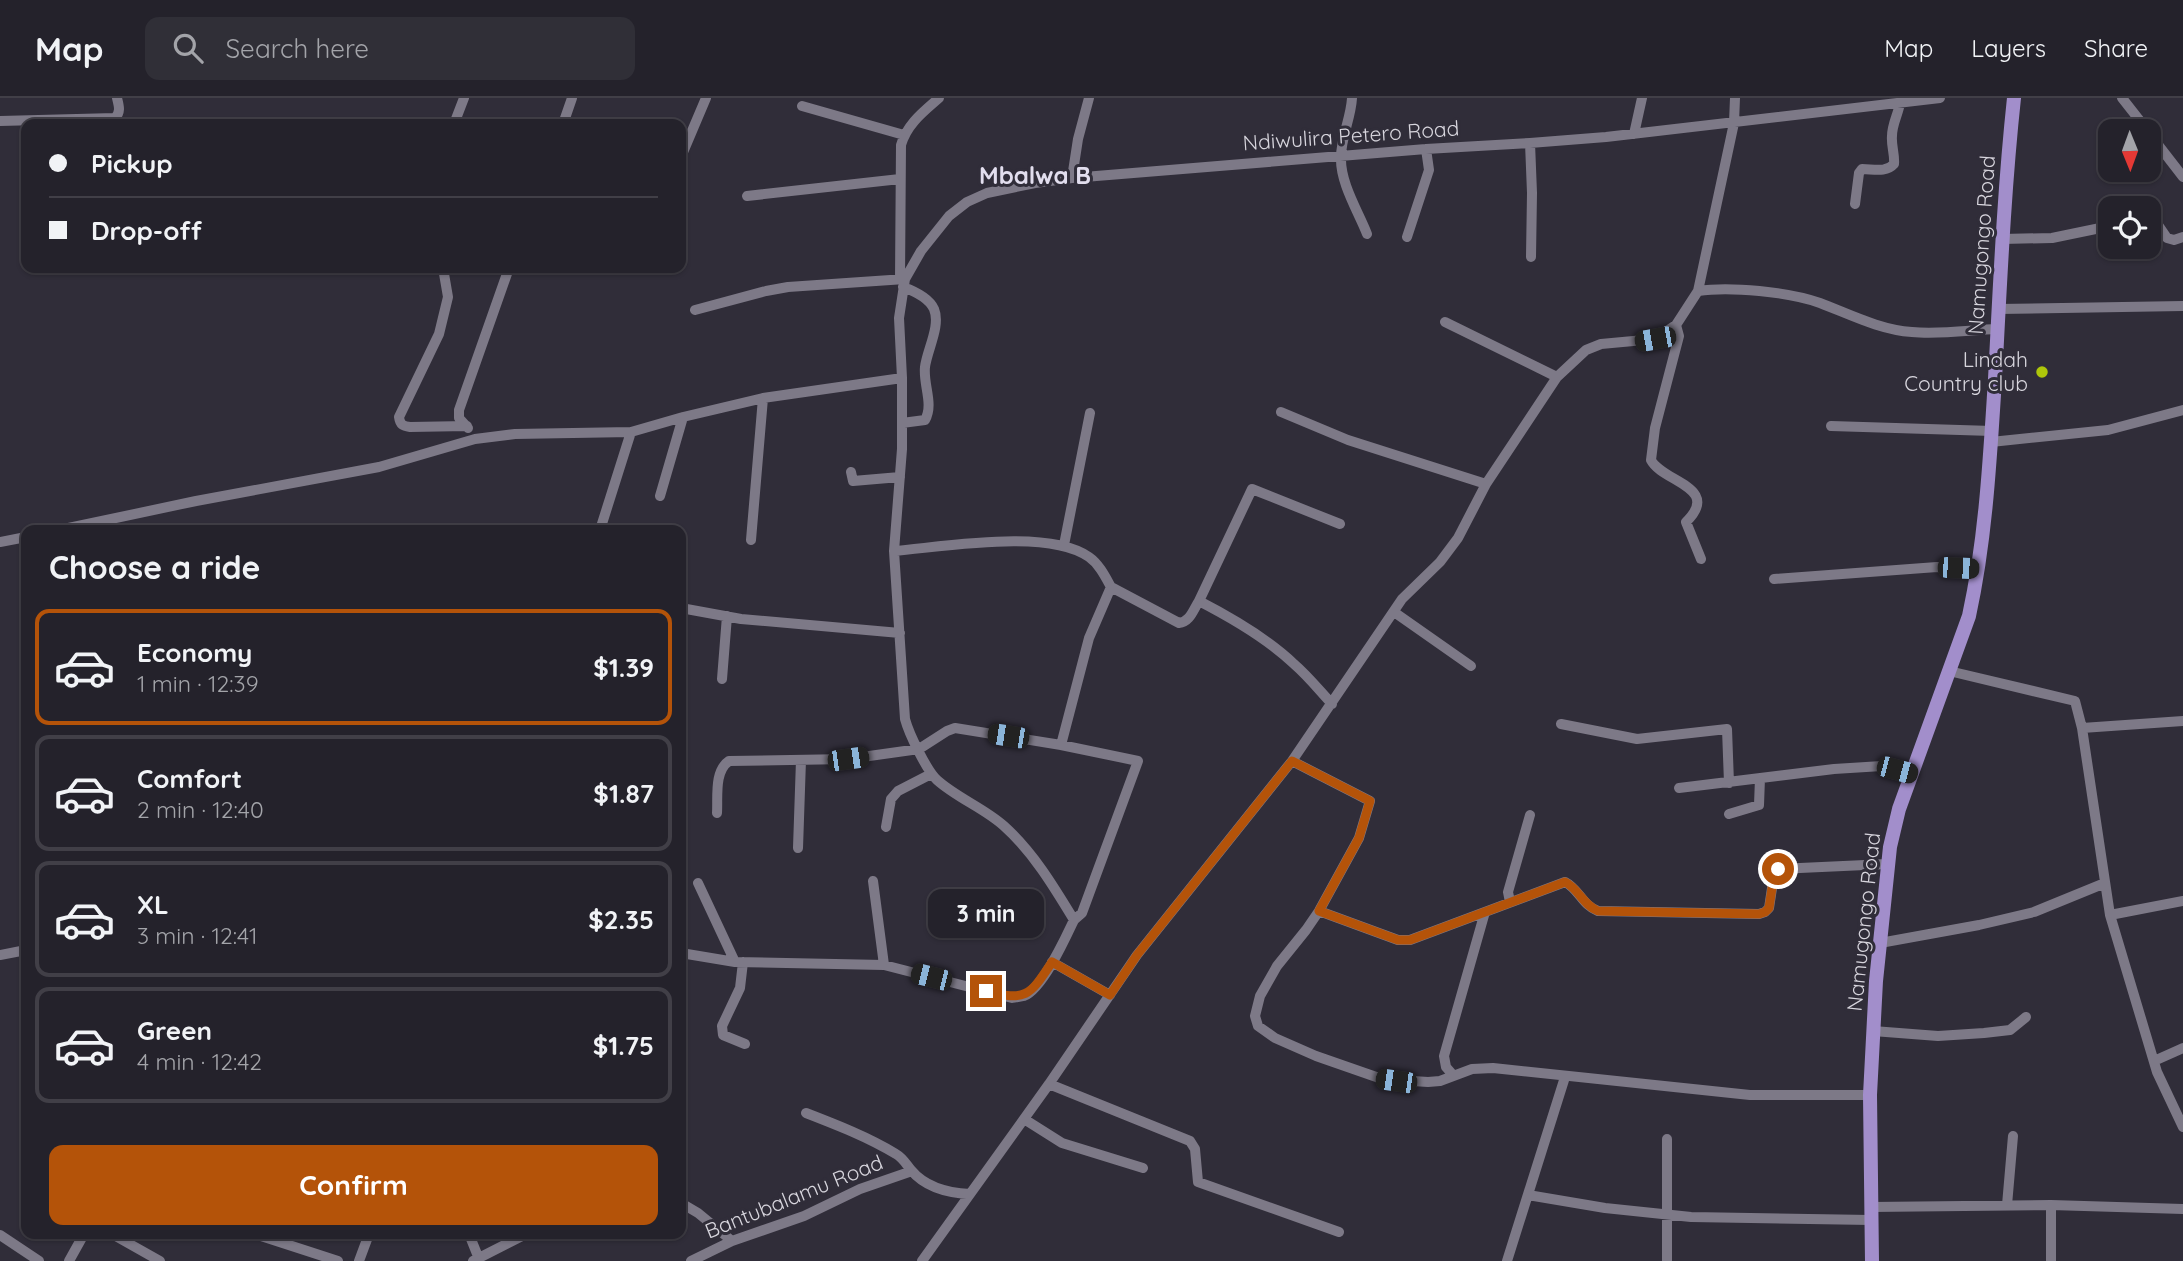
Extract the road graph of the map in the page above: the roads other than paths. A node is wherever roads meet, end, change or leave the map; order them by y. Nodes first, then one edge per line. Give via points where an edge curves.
1 (117, 98) edge
2 (464, 98) edge
3 (572, 98) edge
4 (706, 98) edge
5 (939, 98) edge
6 (1089, 98) edge
7 (1352, 98) edge
8 (1642, 98) edge
9 (1735, 98) edge
10 (1940, 98) edge
11 (2014, 98) edge
12 (2122, 98) edge
13 (1900, 103) junction
14 (802, 106) dead end
15 (77, 119) edge
16 (456, 119) edge
17 (565, 119) edge
18 (2138, 119) edge
19 (21, 120) edge
20 (0, 121) edge
21 (1734, 123) junction
22 (1634, 134) junction
23 (904, 135) junction
24 (1530, 143) junction
25 (686, 145) edge
26 (1426, 149) junction
27 (2161, 149) edge
28 (1341, 156) junction
29 (2183, 177) edge
30 (1072, 178) junction
31 (900, 179) junction
32 (747, 196) dead end
33 (1855, 204) dead end
34 (2098, 228) edge
35 (2161, 230) edge
36 (1367, 234) dead end
37 (1406, 237) dead end
38 (2183, 237) edge
39 (2002, 239) junction
40 (1531, 257) dead end
41 (444, 273) edge
42 (507, 273) edge
43 (903, 282) junction
44 (1698, 291) junction
45 (2183, 306) edge
46 (1998, 309) junction
47 (695, 310) dead end
48 (1445, 321) dead end
49 (1676, 325) junction
50 (1997, 329) junction
51 (1556, 377) junction
52 (902, 378) junction
53 (763, 398) junction
54 (2183, 410) edge
55 (1281, 412) dead end
56 (1090, 413) dead end
57 (683, 416) junction
58 (902, 423) junction
59 (467, 426) junction
60 (1831, 426) dead end
61 (631, 432) junction
62 (1992, 437) junction
63 (475, 439) junction
64 (851, 472) dead end
65 (900, 477) junction
66 (1486, 484) junction
67 (660, 496) dead end
68 (1340, 524) dead end
69 (84, 525) edge
70 (602, 525) edge
71 (21, 538) edge
72 (751, 540) dead end
73 (0, 542) edge
74 (1063, 545) junction
75 (894, 551) junction
76 (1701, 559) dead end
77 (1978, 568) junction
78 (1774, 579) dead end
79 (1111, 587) junction
80 (1199, 601) junction
81 (686, 609) edge
82 (1394, 612) junction
83 (727, 616) junction
84 (901, 632) junction
85 (1471, 666) dead end
86 (1949, 671) junction
87 (722, 679) dead end
88 (1332, 704) junction
89 (2183, 721) edge
90 (1561, 724) dead end
91 (2082, 728) junction
92 (1061, 745) junction
93 (919, 749) junction
94 (802, 760) junction
95 (1292, 761) junction
96 (931, 774) junction
97 (1912, 774) junction
98 (1760, 779) junction
99 (1728, 783) junction
100 (1679, 788) dead end
101 (717, 813) dead end
102 (1729, 814) dead end
103 (1530, 815) dead end
104 (886, 827) dead end
105 (798, 848) dead end
106 (1887, 864) junction
107 (873, 881) dead end
108 (698, 883) dead end
109 (2105, 883) junction
110 (1510, 902) junction
111 (2183, 903) edge
112 (1319, 911) junction
113 (1485, 912) junction
114 (2110, 915) junction
115 (1074, 920) junction
116 (1880, 943) junction
117 (21, 951) edge
118 (686, 954) edge
119 (0, 955) edge
120 (739, 962) junction
121 (1052, 962) junction
122 (884, 965) junction
123 (1110, 995) junction
124 (2026, 1017) dead end
125 (1873, 1031) junction
126 (745, 1044) dead end
127 (2183, 1048) edge
128 (2154, 1061) junction
129 (1453, 1075) junction
130 (1565, 1077) junction
131 (1049, 1084) junction
132 (1870, 1095) junction
133 (806, 1113) dead end
134 (1024, 1119) junction
135 (2183, 1127) edge
136 (2014, 1136) dead end
137 (1667, 1139) dead end
138 (1143, 1168) dead end
139 (912, 1171) junction
140 (970, 1194) junction
141 (1528, 1195) junction
142 (2007, 1205) junction
143 (2051, 1205) junction
144 (686, 1206) edge
145 (2183, 1209) edge
146 (1667, 1214) junction
147 (1871, 1214) junction
148 (1339, 1231) dead end
149 (0, 1235) edge
150 (82, 1239) edge
151 (122, 1239) edge
152 (270, 1239) edge
153 (367, 1239) edge
154 (470, 1239) edge
155 (516, 1239) edge
156 (732, 1241) junction
157 (716, 1249) junction
158 (476, 1260) edge
159 (39, 1261) edge
160 (69, 1261) edge
161 (160, 1261) edge
162 (338, 1261) edge
163 (359, 1261) edge
164 (691, 1261) edge
165 (722, 1261) edge
166 (922, 1261) edge
167 (1507, 1261) edge
168 (1667, 1261) edge
169 (1872, 1261) edge
170 (2051, 1261) edge

1 - 15 street via 115,118
2 - 16 street
3 - 17 street
4 - 25 street
5 - 23 street
6 - 30 street
7 - 28 street
8 - 22 street
9 - 21 street
10 - 13 street, Ndiwulira Petero Road
11 - 39 main road, Namugongo Road
12 - 18 street
13 - 21 street, Ndiwulira Petero Road
13 - 33 street via 1891,139 1894,164 1858,173
14 - 23 street
19 - 20 street
21 - 22 street, Ndiwulira Petero Road
21 - 44 street
22 - 24 street, Ndiwulira Petero Road
23 - 31 street
24 - 26 street, Ndiwulira Petero Road
24 - 40 street
26 - 28 street, Ndiwulira Petero Road
26 - 37 street via 1429,170
27 - 29 street
28 - 30 street, Ndiwulira Petero Road
28 - 36 street via 1345,181
30 - 43 street, Ndiwulira Petero Road via 987,193 967,202 949,216 921,251
31 - 32 street
31 - 43 street
34 - 39 street via 2052,238
35 - 38 street via 2166,238
39 - 46 main road, Namugongo Road
41 - 59 street via 448,297 439,334 399,417 403,426 410,427
42 - 59 street via 459,410 459,418
43 - 47 street via 788,287
43 - 52 street, Ndiwulira Petero Road via 899,318
43 - 58 street via 931,304 935,323 925,371 928,415 925,420
44 - 49 street
44 - 50 street via 1717,288 1786,295 1911,332
45 - 46 street
46 - 50 main road, Namugongo Road
48 - 51 street
49 - 51 street via 1655,339 1601,344 1586,350
49 - 76 street via 1679,336 1651,460 1694,494 1696,513 1686,522
50 - 62 main road, Namugongo Road
51 - 66 street
52 - 53 street
52 - 58 street, Ndiwulira Petero Road
53 - 57 street
53 - 72 street
54 - 62 street via 2108,430
55 - 66 street via 1348,440
56 - 74 street
57 - 61 street
57 - 67 street
58 - 65 street, Ndiwulira Petero Road
59 - 63 street
60 - 62 street
61 - 63 street
61 - 70 street
62 - 77 main road, Namugongo Road
63 - 69 street via 379,467
64 - 65 street via 853,481
65 - 75 street, Ndiwulira Petero Road
66 - 82 street via 1452,546
68 - 80 street via 1252,489
71 - 73 street
74 - 75 street via 979,542
74 - 79 street via 1090,557
75 - 84 street, Ndiwulira Petero Road
77 - 78 street
77 - 86 main road, Namugongo Road via 1969,616
79 - 80 street via 1179,623 1188,619
79 - 92 street via 1089,638
80 - 88 street via 1294,663
81 - 83 street
82 - 85 street
82 - 88 street
83 - 84 street
83 - 87 street
84 - 93 street, Ndiwulira Petero Road via 905,719
86 - 91 street via 2075,701
86 - 97 main road, Namugongo Road
88 - 95 street
89 - 91 street
90 - 99 street via 1637,739 1727,729
91 - 109 street
92 - 93 street via 955,728
92 - 115 street via 1138,761 1082,913
93 - 94 street
93 - 96 street, Ndiwulira Petero Road
94 - 101 street via 729,761 719,773
94 - 105 street
95 - 112 street via 1370,801 1359,838
95 - 123 street
96 - 104 street via 894,795
96 - 115 street via 1004,826 1034,859
97 - 98 street via 1882,766
97 - 106 main road, Namugongo Road
98 - 99 street
98 - 102 street via 1759,805
99 - 100 street
103 - 110 street via 1508,892
106 - 110 street via 1778,869 1769,908 1759,914 1598,911 1565,882
106 - 116 main road, Namugongo Road
107 - 122 street
108 - 120 street
109 - 114 street
109 - 116 street via 2034,912
110 - 113 street
111 - 114 street
112 - 113 street via 1398,940 1410,940
112 - 129 street via 1260,996 1255,1016 1258,1026 1316,1056 1382,1079 1428,1082
113 - 129 street via 1444,1056
114 - 128 street
115 - 121 street
116 - 125 main road, Namugongo Road
117 - 119 street
118 - 120 street
120 - 122 street
120 - 126 street via 740,988 722,1026 723,1035
121 - 122 street via 1037,985 1024,996 1012,998
121 - 123 street
123 - 131 street
124 - 125 street via 2010,1031 1984,1034
125 - 132 main road, Namugongo Road
127 - 128 street
128 - 135 street
129 - 130 street via 1493,1068
130 - 132 street via 1750,1095
130 - 141 street
131 - 134 street
131 - 148 street via 1190,1141 1198,1182
132 - 147 main road, Namugongo Road
133 - 139 street via 862,1135 899,1156
134 - 138 street via 1062,1143
134 - 140 street
136 - 142 street
137 - 146 street
139 - 140 street via 941,1189
139 - 156 street, Bantubalamu Road
140 - 166 street
141 - 146 street
141 - 167 street
142 - 143 street
142 - 147 street
143 - 145 street
143 - 170 street
144 - 156 street
146 - 147 street via 1731,1219
146 - 168 street
147 - 169 main road, Namugongo Road
149 - 159 street
150 - 160 street
151 - 161 street
152 - 162 street
153 - 163 street
154 - 158 street
155 - 158 street
156 - 157 street, Bantubalamu Road
157 - 164 street, Bantubalamu Road
157 - 165 street

